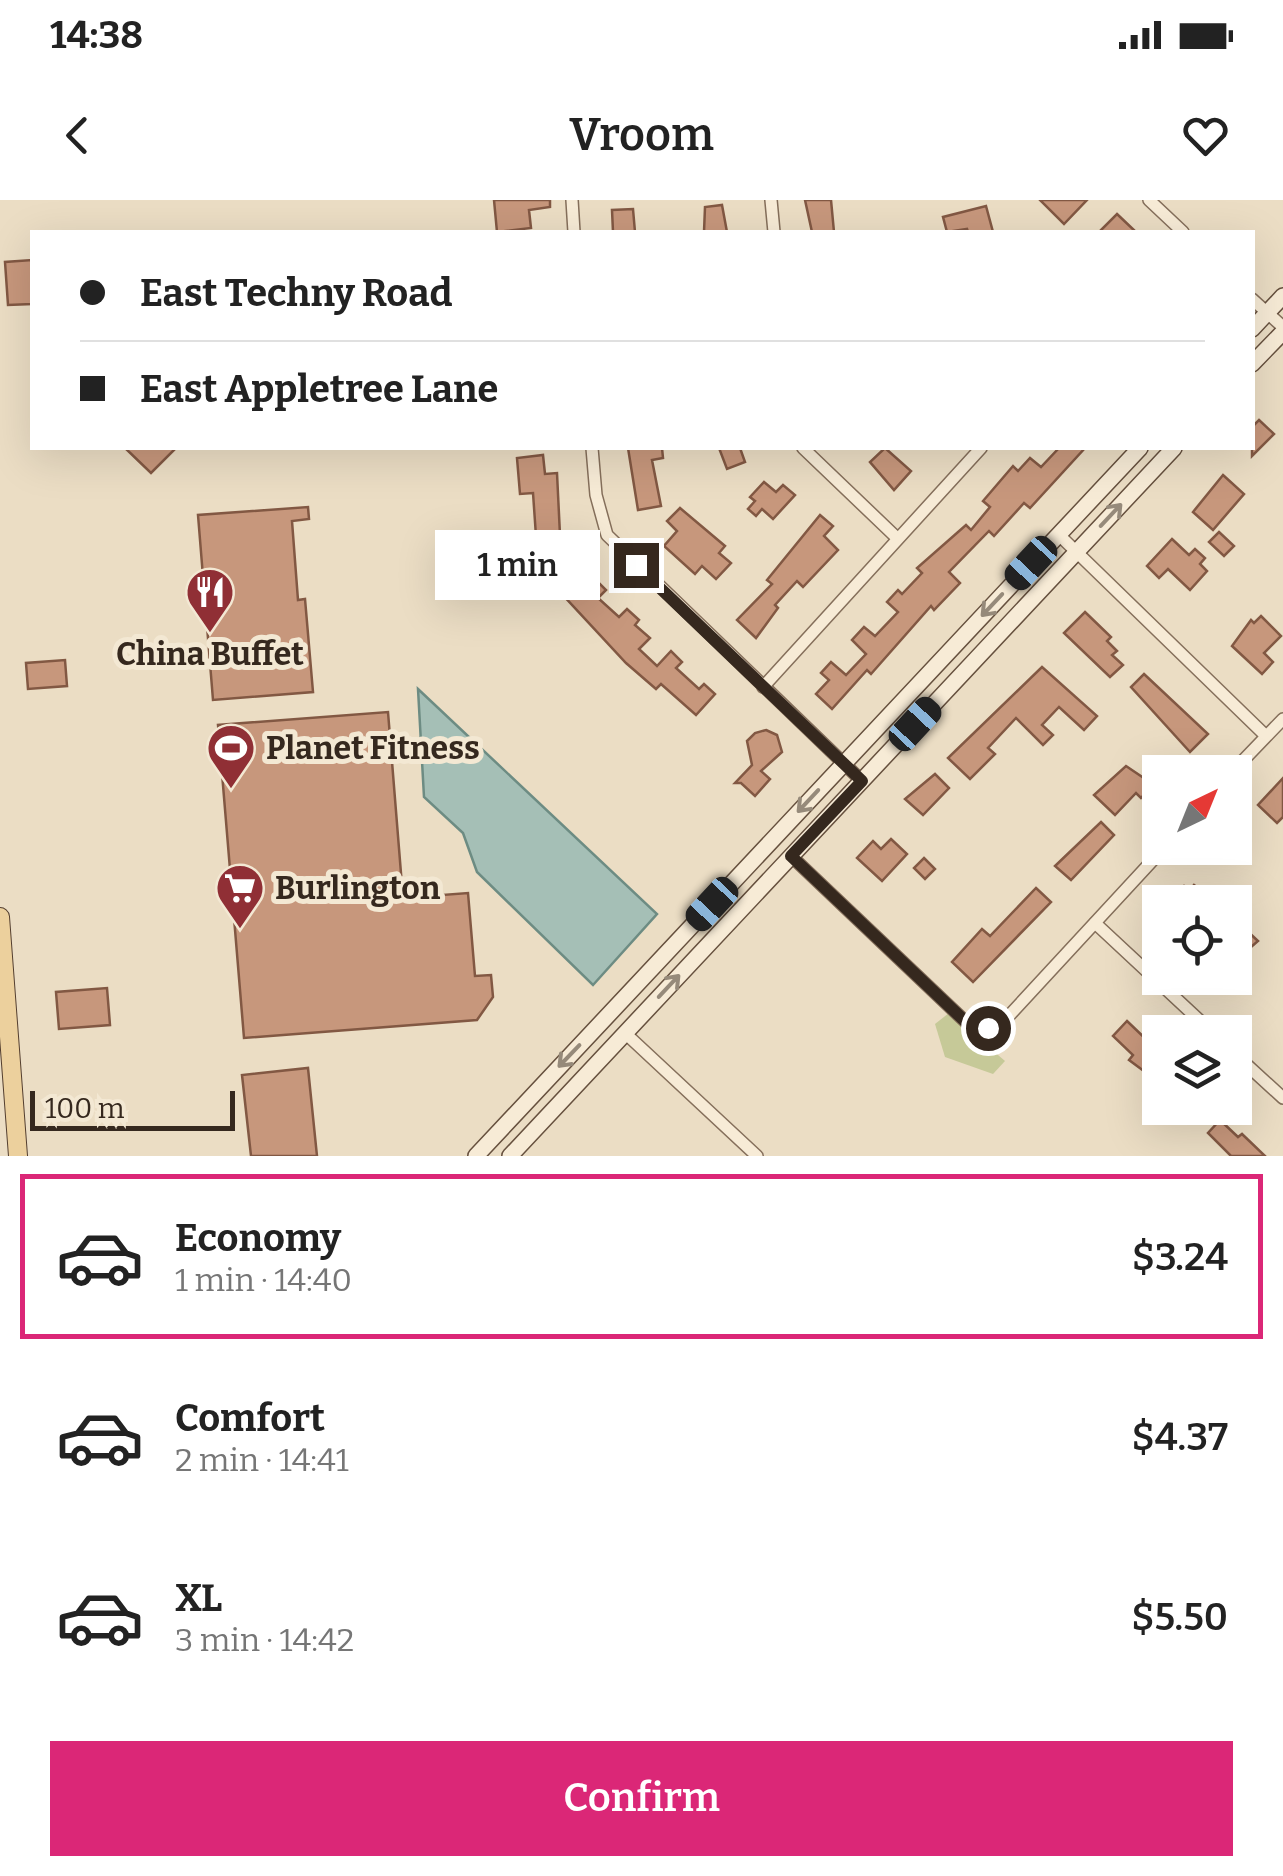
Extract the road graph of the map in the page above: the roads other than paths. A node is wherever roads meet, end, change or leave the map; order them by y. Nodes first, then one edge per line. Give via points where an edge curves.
1 (572, 200) edge
2 (1149, 200) edge
3 (772, 205) edge
4 (574, 230) edge
5 (774, 230) edge
6 (1181, 230) edge
7 (1283, 296) edge
8 (1255, 301) edge
9 (1268, 313) junction
10 (1255, 325) edge
11 (1283, 329) edge
12 (1255, 361) edge
13 (592, 450) edge
14 (805, 450) edge
15 (980, 450) edge
16 (1138, 450) edge
17 (1172, 450) edge
18 (1058, 534) junction
19 (897, 538) junction
20 (1076, 552) junction
21 (764, 688) junction
22 (1283, 719) edge
23 (1266, 736) junction
24 (1248, 755) edge
25 (843, 764) junction
26 (862, 781) junction
27 (791, 856) junction
28 (1148, 865) edge
29 (0, 917) edge
30 (1095, 923) junction
31 (1194, 1015) edge
32 (625, 1034) junction
33 (1252, 1070) edge
34 (1283, 1098) edge
35 (18, 1156) edge
36 (476, 1156) edge
37 (510, 1156) edge
38 (757, 1156) edge

1 - 4 street
2 - 6 street
3 - 5 street
7 - 9 main road
8 - 9 street
9 - 10 main road
9 - 11 street
11 - 12 main road
13 - 21 street via 607,535
14 - 19 street
15 - 19 street
16 - 18 main road
20 -> 17 main road
18 - 20 street
18 -> 25 main road
19 - 21 street
20 - 23 street
20 - 26 main road
21 - 25 street
22 - 23 street
23 - 24 street
25 - 26 street
25 -> 36 main road
26 - 27 main road
27 - 30 street via 969,1025 988,1028 1006,1019
32 -> 27 main road
28 - 30 street
29 - 35 main road
30 - 31 street
32 - 37 main road
32 - 38 street
33 - 34 street

